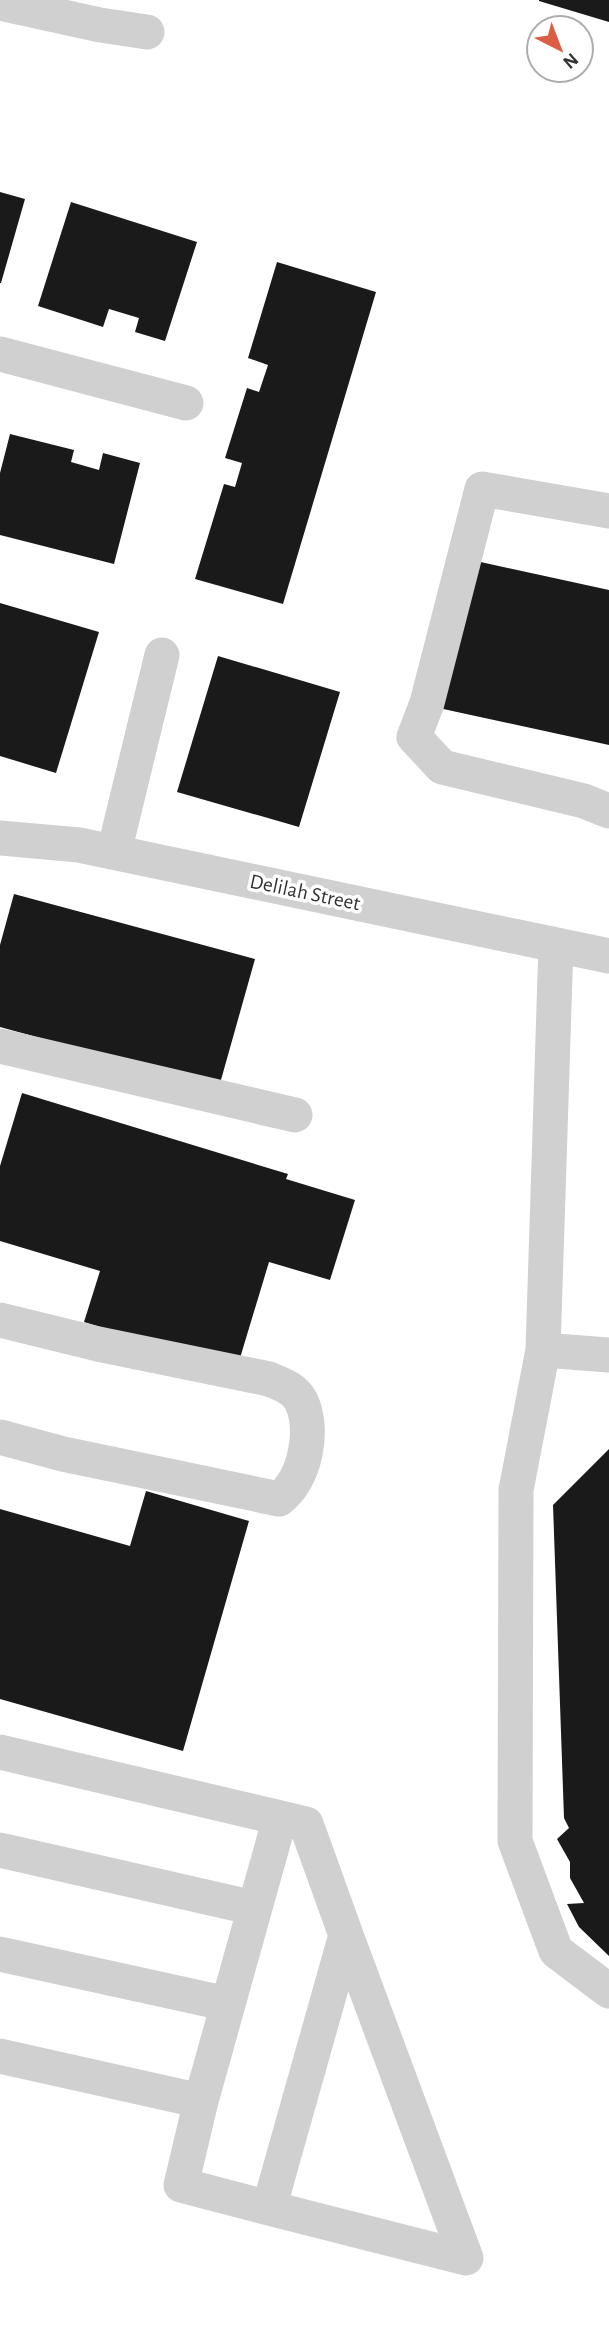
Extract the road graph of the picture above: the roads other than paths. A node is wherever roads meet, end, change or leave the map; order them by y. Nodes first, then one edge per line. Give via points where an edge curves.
1 (0, 3) edge
2 (147, 32) dead end
3 (0, 354) edge
4 (186, 403) dead end
5 (609, 511) edge
6 (162, 655) dead end
7 (609, 811) edge
8 (0, 838) edge
9 (114, 852) junction
10 (556, 945) junction
11 (609, 956) edge
12 (0, 1046) edge
13 (295, 1115) dead end
14 (0, 1320) edge
15 (543, 1350) junction
16 (609, 1355) edge
17 (0, 1437) edge
18 (0, 1752) edge
19 (280, 1818) junction
20 (0, 1850) edge
21 (254, 1908) junction
22 (346, 1935) junction
23 (0, 1954) edge
24 (609, 1991) edge
25 (228, 2004) junction
26 (0, 2056) edge
27 (201, 2101) junction
28 (269, 2208) junction

1 - 2 street
3 - 4 street
5 - 7 street via 482,489 414,737 442,767
6 - 9 street
8 - 9 street, Delilah Street
9 - 10 street, Delilah Street
10 - 11 street, Delilah Street
10 - 15 street
12 - 13 street
14 - 17 street via 269,1379 289,1388 300,1400 307,1448 291,1490 279,1499
15 - 16 street
15 - 24 street via 516,1490 515,1842 556,1951
18 - 19 street
19 - 21 street
19 - 22 street via 306,1824
20 - 21 street
21 - 25 street
22 - 28 street
22 - 28 street via 466,2258
23 - 25 street
25 - 27 street
26 - 27 street
27 - 28 street via 181,2185

